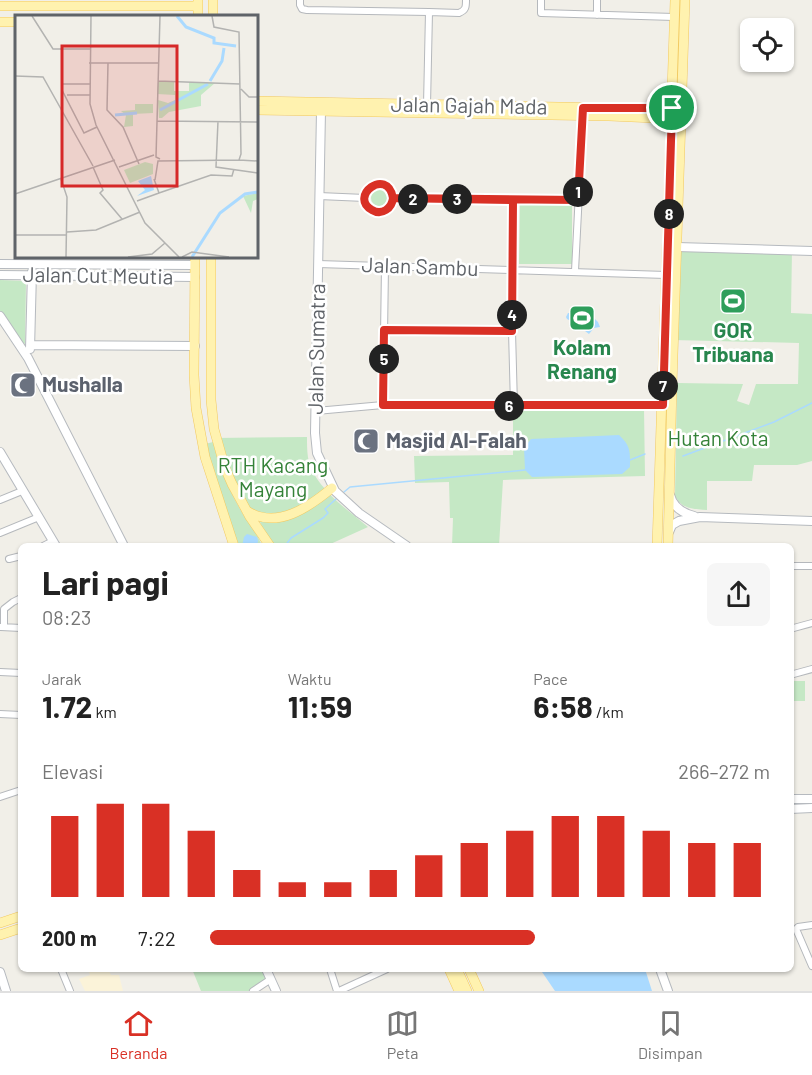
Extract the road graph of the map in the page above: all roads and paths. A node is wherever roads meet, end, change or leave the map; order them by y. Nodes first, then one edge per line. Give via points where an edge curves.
1 (300, 0) edge
2 (541, 0) edge
3 (597, 0) edge
4 (675, 0) edge
5 (685, 0) edge
6 (466, 4) edge
7 (0, 6) edge
8 (198, 8) edge
9 (178, 11) edge
10 (429, 12) junction
11 (597, 15) junction
12 (674, 17) junction
13 (258, 100) edge
14 (352, 107) junction
15 (677, 108) junction
16 (427, 109) junction
17 (258, 110) edge
18 (321, 111) junction
19 (583, 112) junction
20 (676, 119) junction
21 (319, 196) junction
22 (365, 198) junction
23 (393, 198) junction
24 (513, 200) junction
25 (578, 200) junction
26 (677, 247) junction
27 (812, 251) edge
28 (211, 258) edge
29 (195, 261) edge
30 (0, 264) edge
31 (32, 264) junction
32 (318, 264) junction
33 (385, 266) junction
34 (513, 270) junction
35 (575, 271) junction
36 (0, 275) edge
37 (666, 275) junction
38 (32, 276) junction
39 (195, 277) junction
40 (0, 316) edge
41 (670, 319) junction
42 (384, 330) junction
43 (512, 331) junction
44 (32, 345) junction
45 (195, 346) junction
46 (28, 358) junction
47 (383, 405) junction
48 (663, 405) junction
49 (514, 406) junction
50 (316, 411) junction
51 (1, 456) edge
52 (332, 488) junction
53 (22, 491) junction
54 (670, 495) junction
55 (0, 500) edge
56 (245, 509) junction
57 (39, 517) junction
58 (700, 517) junction
59 (812, 521) edge
60 (0, 533) edge
61 (669, 533) junction
62 (54, 543) edge
63 (122, 543) edge
64 (233, 543) edge
65 (266, 543) edge
66 (403, 543) edge
67 (657, 543) edge
68 (668, 543) edge
69 (18, 557) edge
70 (9, 559) dead end
71 (794, 566) edge
72 (812, 566) edge
73 (18, 600) edge
74 (812, 623) edge
75 (2, 627) edge
76 (18, 627) edge
77 (794, 628) edge
78 (812, 669) edge
79 (0, 672) edge
80 (18, 673) edge
81 (794, 674) edge
82 (0, 714) edge
83 (18, 715) edge
84 (18, 791) edge
85 (0, 797) edge
86 (794, 799) edge
87 (812, 799) edge
88 (812, 808) edge
89 (794, 809) edge
90 (18, 917) edge
91 (0, 923) edge
92 (812, 926) edge
93 (18, 929) edge
94 (0, 935) edge
95 (812, 966) edge
96 (0, 972) edge
97 (62, 972) edge
98 (268, 972) edge
99 (331, 972) edge
100 (380, 972) edge
101 (450, 972) edge
102 (458, 972) edge
103 (464, 972) edge
104 (470, 972) edge
105 (661, 972) edge
106 (271, 979) junction
107 (6, 991) edge
108 (70, 991) edge
109 (253, 991) edge
110 (276, 991) edge
111 (338, 991) edge
112 (459, 991) edge
113 (467, 991) edge
114 (473, 991) edge
115 (479, 991) edge
116 (668, 991) edge

1 - 10 street via 302,9 308,10
2 - 11 street via 541,13
3 - 11 street
4 - 12 main road
5 - 15 main road
6 - 10 street via 459,13
7 - 9 main road
8 - 9 main road
10 - 16 street
11 - 12 street
12 - 15 main road
13 - 14 main road, Jalan Gajah Mada
14 - 16 main road, Jalan Gajah Mada
14 - 18 main road, Jalan Gajah Mada
15 - 19 main road, Jalan Gajah Mada
15 - 20 main road
16 - 19 main road, Jalan Gajah Mada
17 - 18 main road, Jalan Gajah Mada
18 - 21 street, Jalan Sumatra
19 - 20 main road, Jalan Gajah Mada
19 - 25 street
20 - 26 main road
20 - 37 main road
21 - 22 street
21 - 32 street, Jalan Sumatra
22 - 23 street via 368,189 382,184 390,189
22 - 23 street via 370,210 379,212 387,210
23 - 24 street
24 - 25 street
24 - 34 street
25 - 35 street
26 - 27 street
26 - 41 main road
28 - 56 main road via 210,380 214,429 225,468
29 - 31 street, Jalan Cut Meutia
29 - 39 main road
30 - 31 street, Jalan Cut Meutia
31 - 38 street
32 - 33 street, Jalan Sambu
32 - 50 street, Jalan Sumatra
33 - 34 street, Jalan Sambu
33 - 42 street
34 - 35 street, Jalan Sambu
34 - 43 street
35 - 37 street, Jalan Sambu
36 - 38 street, Jalan Cut Meutia
37 - 41 main road
38 - 39 street, Jalan Cut Meutia
38 - 44 street
39 - 45 main road
40 - 46 street
41 - 48 main road
41 - 54 main road
42 - 43 street
42 - 47 street
43 - 49 street
44 - 45 street
44 - 46 street
45 - 64 main road via 201,442
46 - 63 street
47 - 49 street
47 - 50 street
48 - 49 street
48 - 67 main road
50 - 52 street, Jalan Sumatra via 317,453
51 - 53 street
52 - 56 main road via 282,518 260,517
52 - 66 street, Jalan Sumatra via 359,513
53 - 55 street
53 - 57 street
54 - 58 street via 677,508
54 - 61 main road
56 - 65 main road
57 - 60 street
57 - 62 street
58 - 59 street
58 - 61 street via 679,520
61 - 68 main road
69 - 70 street
71 - 72 street
73 - 75 street via 4,609
74 - 77 street
75 - 76 street
78 - 81 street
79 - 80 street
82 - 83 street
84 - 85 street
86 - 87 street
88 - 89 street
90 - 91 main road
92 - 95 street via 796,929
93 - 94 main road
96 - 107 street
97 - 108 street
98 - 106 street
99 - 111 street
100 - 111 street
101 - 112 main road
102 - 113 main road
103 - 114 main road
104 - 115 main road
105 - 116 street
106 - 109 street
106 - 110 street

